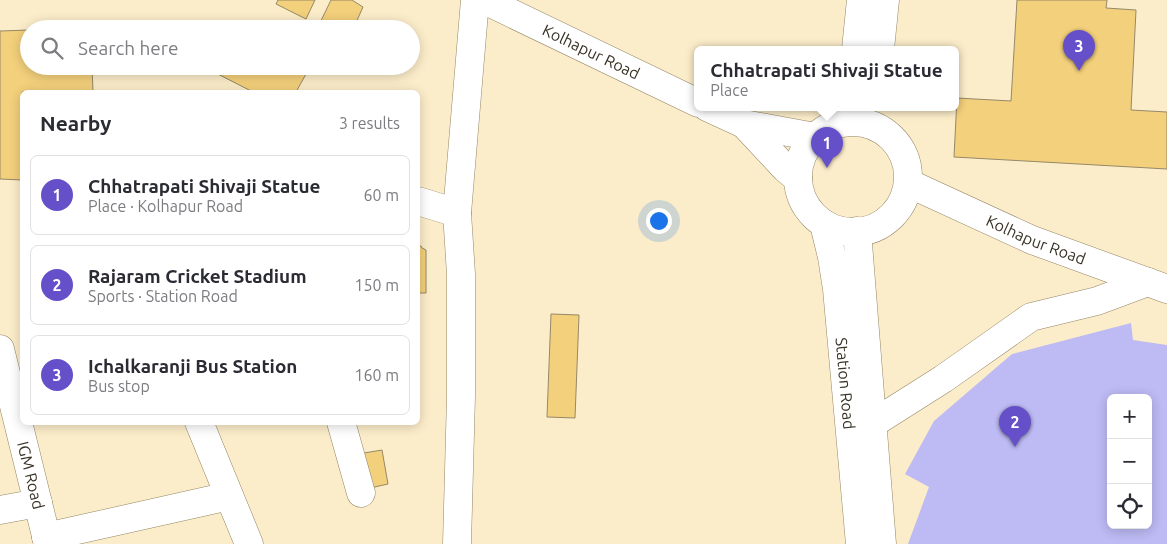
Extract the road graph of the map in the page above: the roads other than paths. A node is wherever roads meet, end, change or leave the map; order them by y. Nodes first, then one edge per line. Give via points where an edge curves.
1 (475, 0) edge
2 (484, 0) edge
3 (860, 0) edge
4 (885, 0) edge
5 (856, 46) edge
6 (880, 46) edge
7 (694, 101) edge
8 (716, 111) edge
9 (863, 115) edge
10 (744, 124) junction
11 (815, 137) junction
12 (798, 179) junction
13 (908, 183) junction
14 (420, 202) edge
15 (457, 213) junction
16 (824, 224) junction
17 (857, 232) junction
18 (1157, 285) edge
19 (9, 358) edge
20 (20, 413) edge
21 (872, 424) junction
22 (22, 425) edge
23 (200, 425) edge
24 (342, 425) edge
25 (361, 493) dead end
26 (229, 496) junction
27 (38, 503) junction
28 (0, 510) edge
29 (47, 540) edge
30 (249, 544) edge
31 (457, 544) edge
32 (860, 544) edge
33 (882, 544) edge

1 - 15 main road
2 - 7 main road, Kolhapur Road
3 - 5 main road
4 - 6 main road
8 - 10 main road
9 - 11 main road
9 - 13 main road via 902,150 908,168
10 - 11 main road
10 - 12 main road
11 - 12 main road via 806,147
12 - 16 main road via 810,212
13 - 17 main road via 903,203 892,218 877,228
13 - 18 main road, Kolhapur Road via 1032,240
14 - 15 main road
15 - 31 main road via 461,396
16 - 17 main road via 841,231
16 - 32 main road, Station Road via 837,289
17 - 21 main road, Station Road
18 - 21 main road via 1031,317
19 - 20 main road, IGM Road
21 - 33 main road, Station Road
22 - 27 main road, IGM Road
23 - 26 main road
24 - 25 main road
26 - 29 main road
26 - 30 main road
27 - 28 main road
27 - 29 main road, IGM Road

